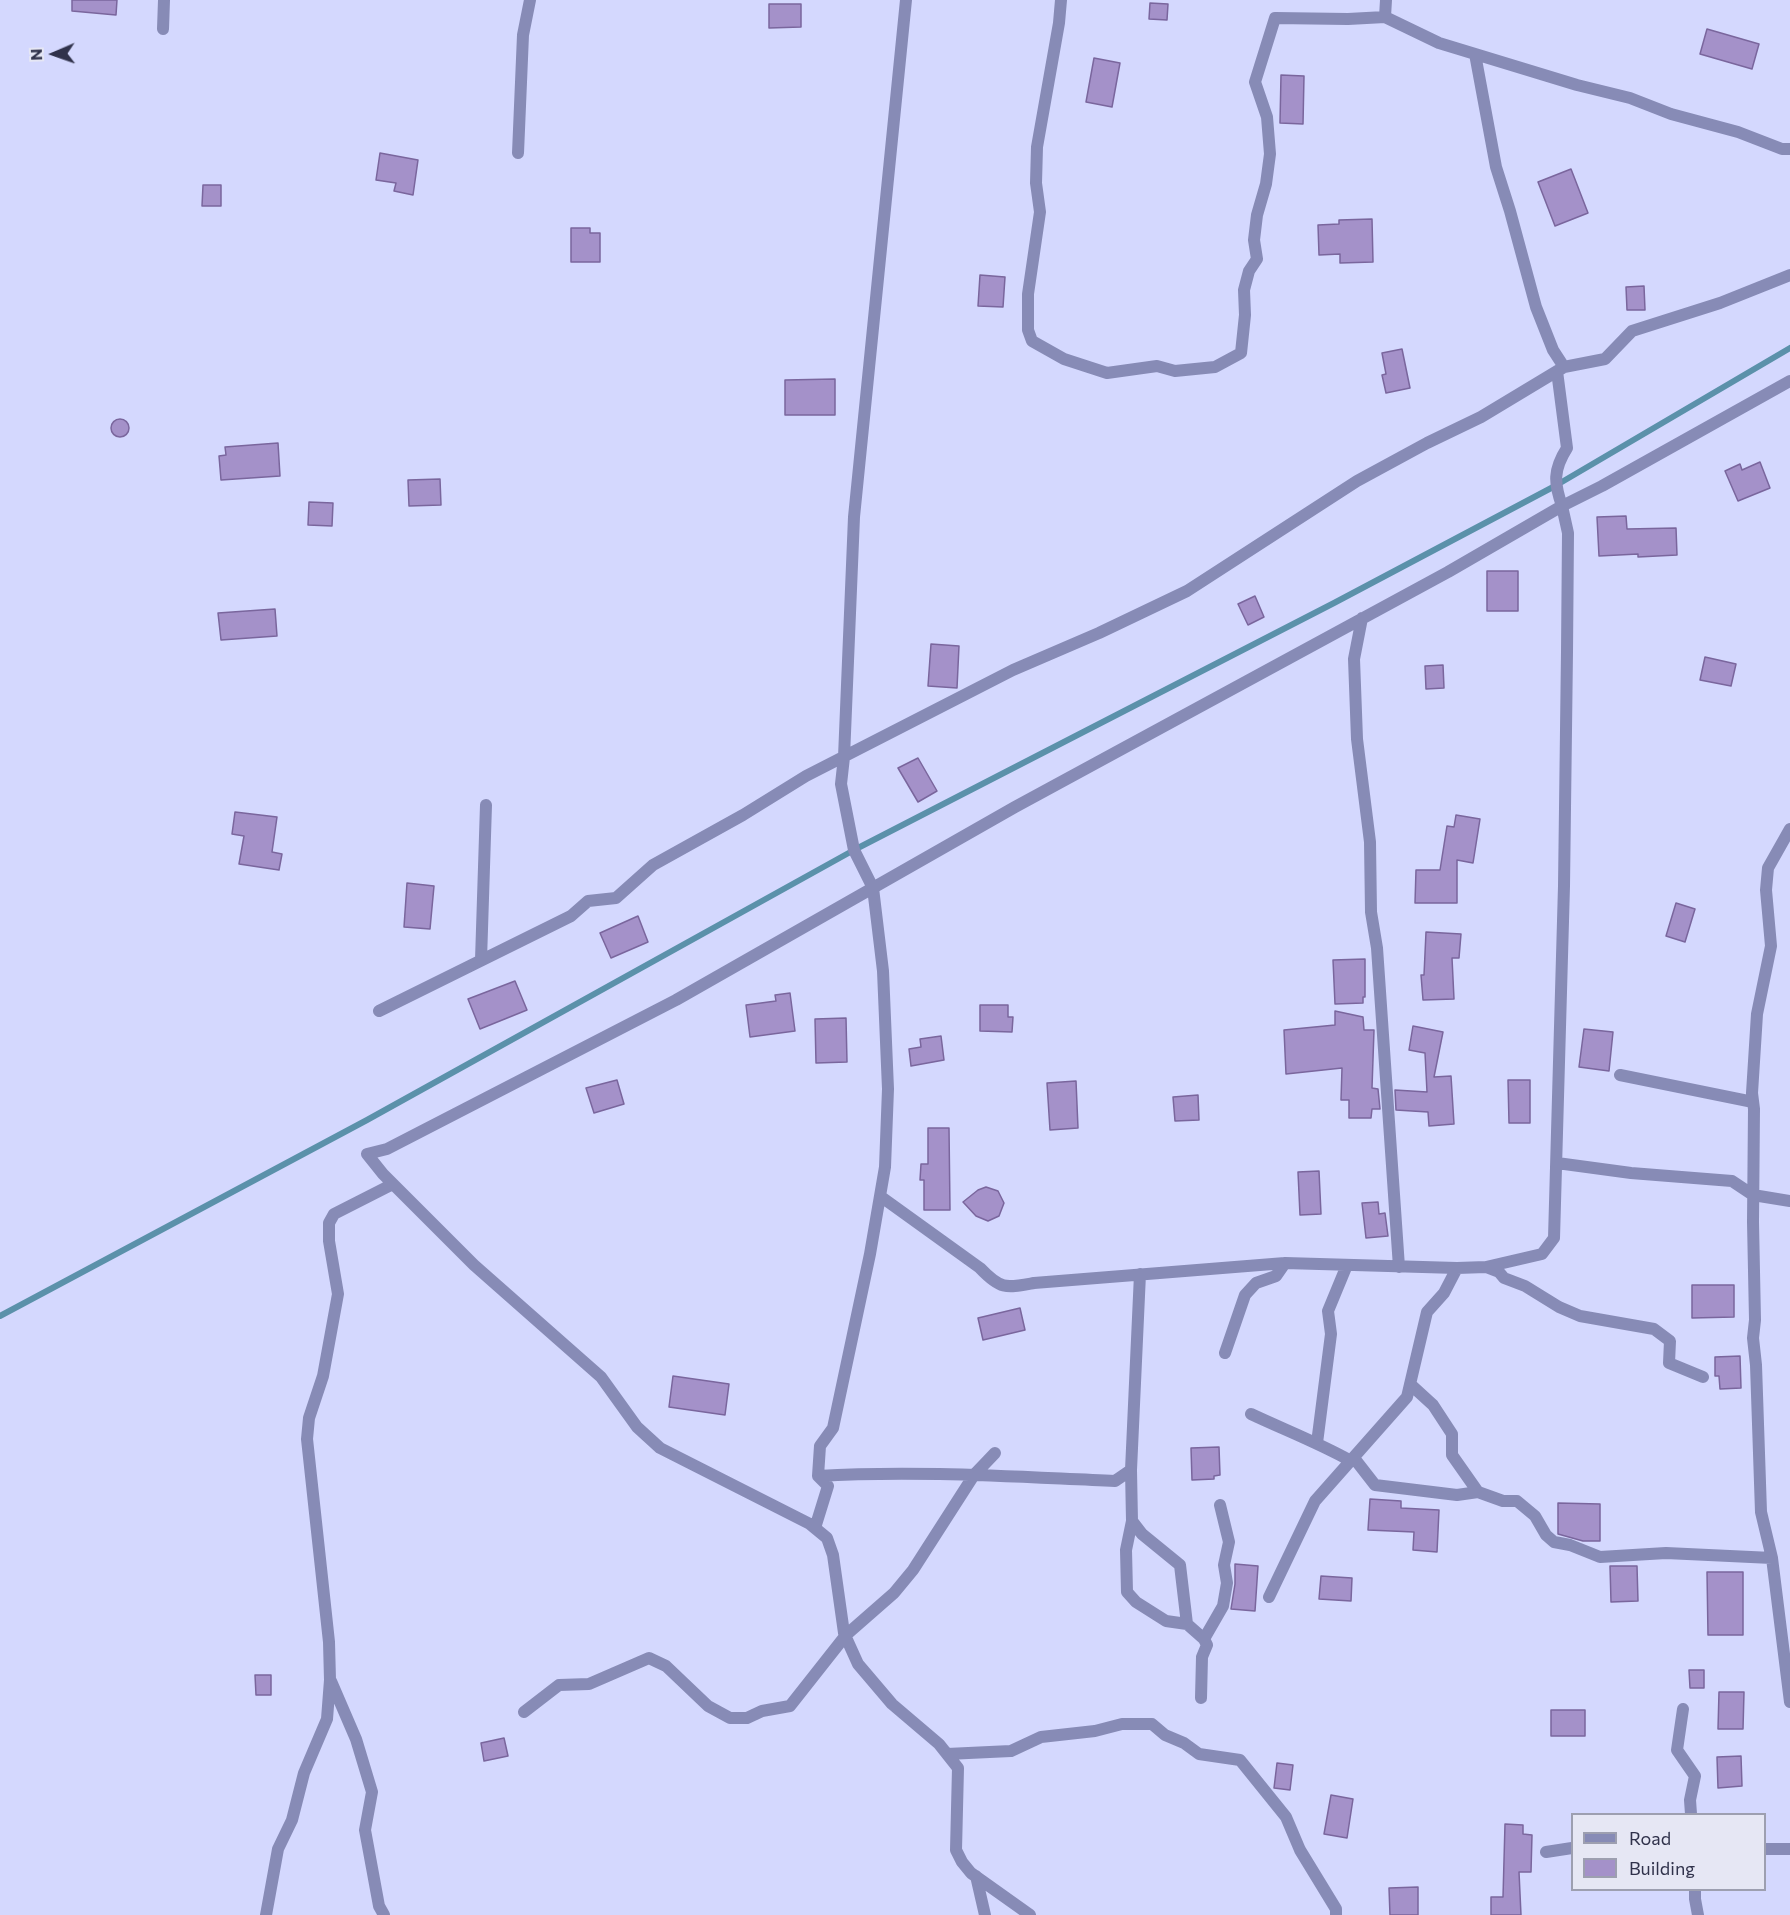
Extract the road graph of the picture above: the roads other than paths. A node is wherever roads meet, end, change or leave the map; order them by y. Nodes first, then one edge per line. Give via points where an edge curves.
1 (164, 0) edge
2 (530, 0) edge
3 (906, 0) edge
4 (1060, 0) edge
5 (1386, 0) edge
6 (1385, 16) junction
7 (163, 29) dead end
8 (1475, 54) junction
9 (1790, 149) edge
10 (518, 153) dead end
11 (1790, 275) edge
12 (1561, 369) junction
13 (1790, 381) edge
14 (1562, 506) junction
15 (1362, 618) junction
16 (844, 757) junction
17 (486, 805) dead end
18 (1790, 829) edge
19 (873, 888) junction
20 (481, 960) junction
21 (379, 1011) dead end
22 (1620, 1075) dead end
23 (1753, 1102) junction
24 (1557, 1163) junction
25 (393, 1184) junction
26 (1753, 1195) junction
27 (880, 1196) junction
28 (1790, 1201) edge
29 (1285, 1263) junction
30 (1347, 1265) junction
31 (1400, 1267) junction
32 (1486, 1268) junction
33 (1456, 1269) junction
34 (1140, 1274) junction
35 (1225, 1353) dead end
36 (1703, 1377) dead end
37 (1410, 1384) junction
38 (1251, 1414) dead end
39 (1317, 1443) junction
40 (995, 1453) dead end
41 (1353, 1460) junction
42 (1131, 1470) junction
43 (974, 1475) junction
44 (818, 1476) junction
45 (1478, 1492) junction
46 (1220, 1505) dead end
47 (1132, 1521) junction
48 (815, 1528) junction
49 (1772, 1558) junction
50 (1269, 1597) dead end
51 (1187, 1624) junction
52 (846, 1635) junction
53 (1204, 1639) junction
54 (330, 1680) junction
55 (1201, 1698) dead end
56 (1790, 1702) edge
57 (1683, 1709) dead end
58 (524, 1712) dead end
59 (946, 1754) junction
60 (1691, 1813) edge
61 (1571, 1848) edge
62 (1766, 1849) edge
63 (1790, 1849) edge
64 (1546, 1852) dead end
65 (976, 1876) junction
66 (1695, 1891) edge
67 (266, 1915) edge
68 (384, 1915) edge
69 (985, 1915) edge
70 (1030, 1915) edge
71 (1336, 1915) edge
72 (1698, 1915) edge

1 - 7 street
2 - 10 street via 523,35
3 - 16 street via 854,517
4 - 6 street via 1037,147 1040,212 1028,294 1028,330 1032,341 1064,359 1107,373 1157,366 1175,371 1215,368 1241,353 1244,290 1257,259 1257,215 1270,154 1267,117 1255,82 1275,18
5 - 6 street
6 - 8 street via 1439,43
8 - 9 street
8 - 12 street via 1496,167 1536,308
11 - 12 street via 1632,332 1605,359
12 - 14 street via 1567,448 1558,462 1555,486
12 - 16 street via 1481,417 1357,481 1187,591 1012,670
13 - 14 street
14 - 15 street
14 - 24 street via 1568,533
15 - 19 street
15 - 31 street via 1354,659 1357,740 1370,842 1371,912 1377,948
16 - 19 street via 841,784 854,849
16 - 20 street via 653,865 616,898 588,901 571,916
17 - 20 street
18 - 23 street via 1768,868 1771,946 1757,1014
19 - 25 street via 676,1000 387,1149 367,1154
19 - 27 street via 883,970 888,1089
20 - 21 street
22 - 23 street
23 - 26 street
24 - 26 street via 1732,1181
24 - 32 street via 1554,1238 1542,1254
25 - 48 street via 474,1265 600,1377 637,1427 660,1448
25 - 54 street via 334,1214 329,1223 338,1294 307,1439
26 - 28 street
26 - 49 street via 1753,1338 1761,1512
27 - 34 street via 980,1268 993,1282 1009,1287
27 - 44 street via 833,1428 820,1446
29 - 30 street
29 - 34 street
29 - 35 street via 1276,1276 1256,1283 1245,1295
30 - 31 street
30 - 39 street via 1328,1311 1331,1334
31 - 33 street
32 - 33 street
32 - 36 street via 1580,1316 1654,1329 1670,1341 1670,1363
33 - 37 street via 1444,1293 1426,1312
34 - 42 street
37 - 41 street via 1407,1397
37 - 45 street via 1433,1405 1452,1434 1452,1455
38 - 39 street
39 - 41 street
40 - 43 street
41 - 45 street via 1375,1485 1457,1495
41 - 50 street via 1312,1505
42 - 43 street via 1115,1481
42 - 47 street
43 - 44 street
43 - 52 street via 913,1570 894,1593
44 - 48 street via 828,1486
45 - 49 street via 1503,1501 1517,1501 1535,1516 1554,1542 1600,1557 1666,1553
46 - 53 street via 1229,1542 1224,1565 1227,1583 1223,1606
47 - 51 street via 1180,1565
47 - 51 street via 1126,1550 1127,1592 1166,1621
48 - 52 street via 827,1538 833,1555
49 - 56 street
51 - 53 street
52 - 58 street via 790,1706 747,1718 730,1718 708,1706 666,1666 649,1658 589,1684 559,1685
52 - 59 street via 858,1664 885,1696
53 - 55 street via 1207,1646 1202,1658
54 - 67 street via 327,1719 278,1849
54 - 68 street via 356,1739 372,1792 365,1830
57 - 60 street via 1677,1750 1695,1776
59 - 65 street via 958,1768 956,1850
59 - 71 street via 1011,1751 1041,1737 1122,1724 1152,1724 1198,1754 1240,1760 1286,1817
61 - 64 street
62 - 63 street
65 - 69 street
65 - 70 street
66 - 72 street

